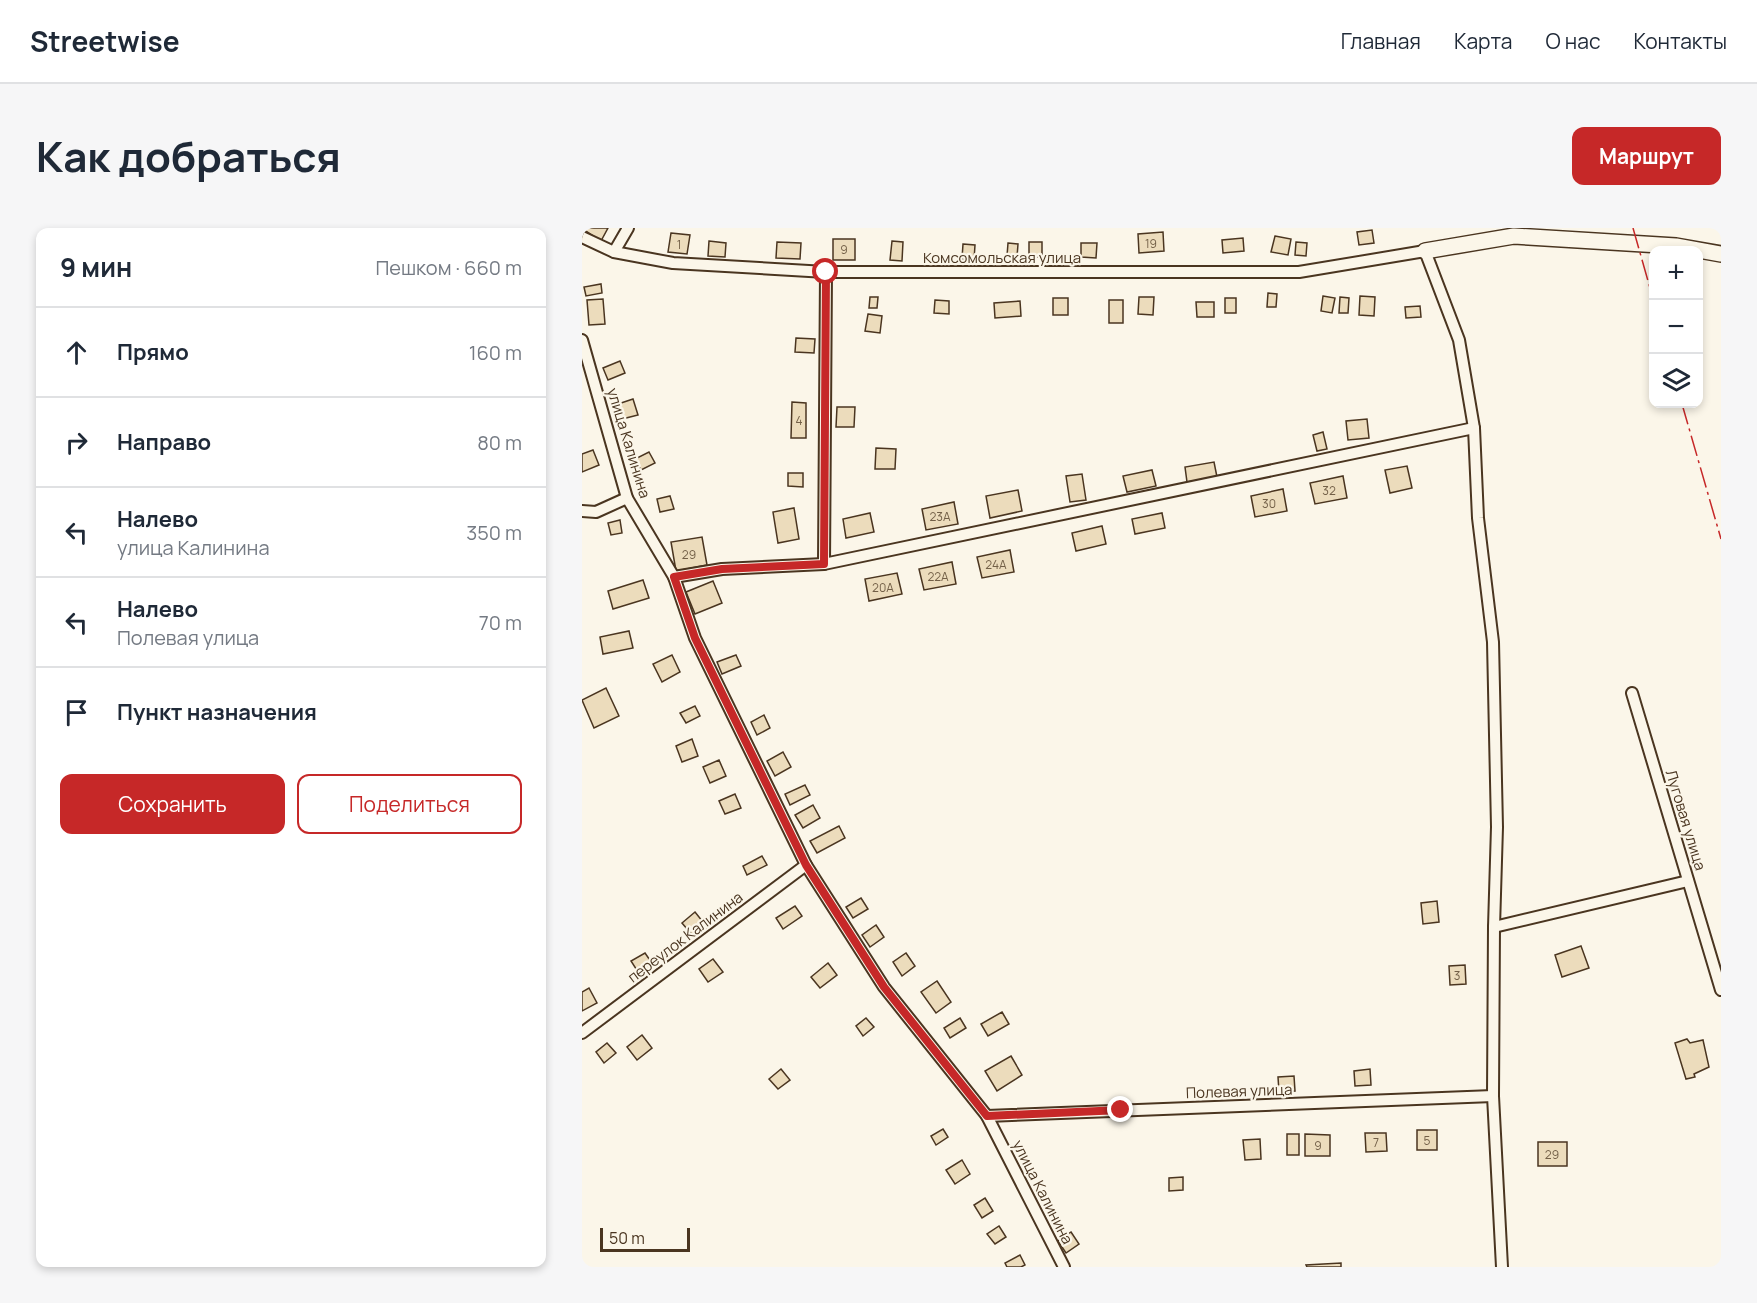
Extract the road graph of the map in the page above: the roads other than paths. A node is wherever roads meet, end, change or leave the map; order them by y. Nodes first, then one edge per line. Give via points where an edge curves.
1 (628, 228) edge
2 (582, 237) edge
3 (1425, 251) junction
4 (614, 252) junction
5 (1721, 254) edge
6 (826, 272) junction
7 (582, 340) edge
8 (1474, 428) junction
9 (627, 498) junction
10 (582, 511) edge
11 (824, 564) junction
12 (674, 577) junction
13 (1632, 693) dead end
14 (806, 865) junction
15 (1688, 881) junction
16 (1494, 927) junction
17 (1721, 990) edge
18 (582, 1033) edge
19 (1493, 1096) junction
20 (987, 1116) junction
21 (1064, 1267) edge
22 (1502, 1267) edge

1 - 4 street
2 - 4 street, Комсомольская улица
3 - 5 street via 1514,236 1676,246
3 - 6 street, Комсомольская улица via 1299,272
3 - 8 street via 1459,340
4 - 6 street, Комсомольская улица via 673,263
6 - 11 street
7 - 9 street, улица Калинина
8 - 11 street
8 - 16 street via 1493,642 1497,828
9 - 10 street via 596,512
9 - 12 street, улица Калинина
11 - 12 street via 722,569
12 - 14 street, улица Калинина via 695,638
13 - 15 street, Луговая улица
14 - 18 street, переулок Калинина
14 - 20 street, улица Калинина via 884,987
15 - 16 street
15 - 17 street, Луговая улица
16 - 19 street
19 - 20 street, Полевая улица
19 - 22 street
20 - 21 street, улица Калинина

